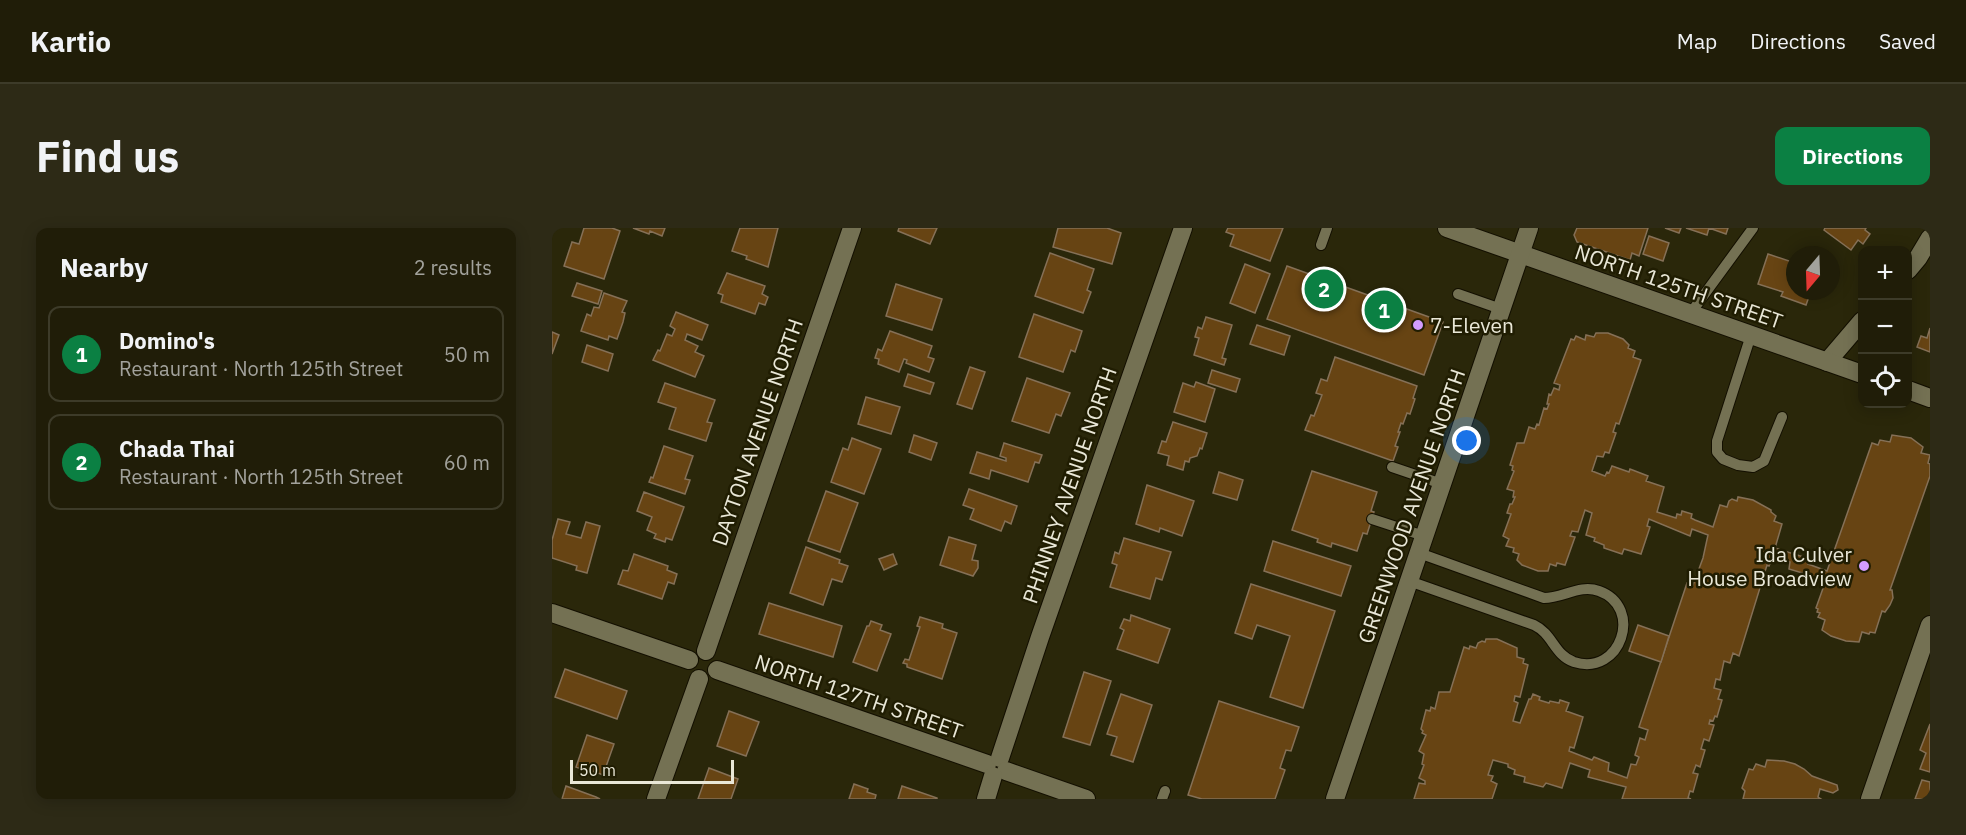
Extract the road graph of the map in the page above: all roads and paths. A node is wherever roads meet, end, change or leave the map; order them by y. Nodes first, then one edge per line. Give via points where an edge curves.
1 (852, 228) edge
2 (1183, 228) edge
3 (1328, 228) edge
4 (1447, 228) edge
5 (1529, 228) edge
6 (1753, 228) edge
7 (1930, 238) edge
8 (1321, 245) dead end
9 (1520, 254) junction
10 (1912, 264) edge
11 (1458, 294) dead end
12 (1501, 309) junction
13 (1690, 314) junction
14 (1858, 327) edge
15 (1751, 335) junction
16 (1827, 362) junction
17 (1858, 372) edge
18 (1912, 391) edge
19 (1930, 398) edge
20 (1782, 417) dead end
21 (1392, 467) dead end
22 (1442, 484) junction
23 (1372, 519) dead end
24 (1421, 545) junction
25 (1409, 581) junction
26 (552, 613) edge
27 (1930, 625) edge
28 (706, 651) junction
29 (689, 660) junction
30 (717, 670) junction
31 (699, 679) junction
32 (997, 767) junction
33 (656, 799) edge
34 (986, 799) edge
35 (1086, 799) edge
36 (1335, 799) edge
37 (1869, 799) edge

1 - 28 street, DAYTON AVENUE NORTH
2 - 32 street, PHINNEY AVENUE NORTH
3 - 8 lane
4 - 9 street, NORTH 125TH STREET
5 - 9 street, GREENWOOD AVENUE NORTH
6 - 13 lane
7 - 10 street
9 - 12 street, GREENWOOD AVENUE NORTH
9 - 13 street, NORTH 125TH STREET
11 - 12 lane
12 - 22 street, GREENWOOD AVENUE NORTH
13 - 15 street, NORTH 125TH STREET
14 - 16 street
15 - 16 street, NORTH 125TH STREET
15 - 20 lane via 1717,441 1717,452 1723,459 1753,467 1764,461
16 - 17 street, NORTH 125TH STREET
18 - 19 street
21 - 22 lane
22 - 24 street, GREENWOOD AVENUE NORTH
23 - 24 lane
24 - 25 street, GREENWOOD AVENUE NORTH
24 - 25 lane via 1544,598 1577,590 1598,591 1608,596 1621,612 1624,622 1620,643 1605,658 1585,664 1575,662 1557,650 1546,632 1534,625
25 - 36 street, GREENWOOD AVENUE NORTH
26 - 29 street
27 - 37 street
28 - 29 street via 695,652
28 - 30 street via 716,658
29 - 31 street via 691,674
30 - 31 street via 708,679
30 - 32 street, NORTH 127TH STREET
31 - 33 street
32 - 34 street, PHINNEY AVENUE NORTH
32 - 35 street, NORTH 127TH STREET

